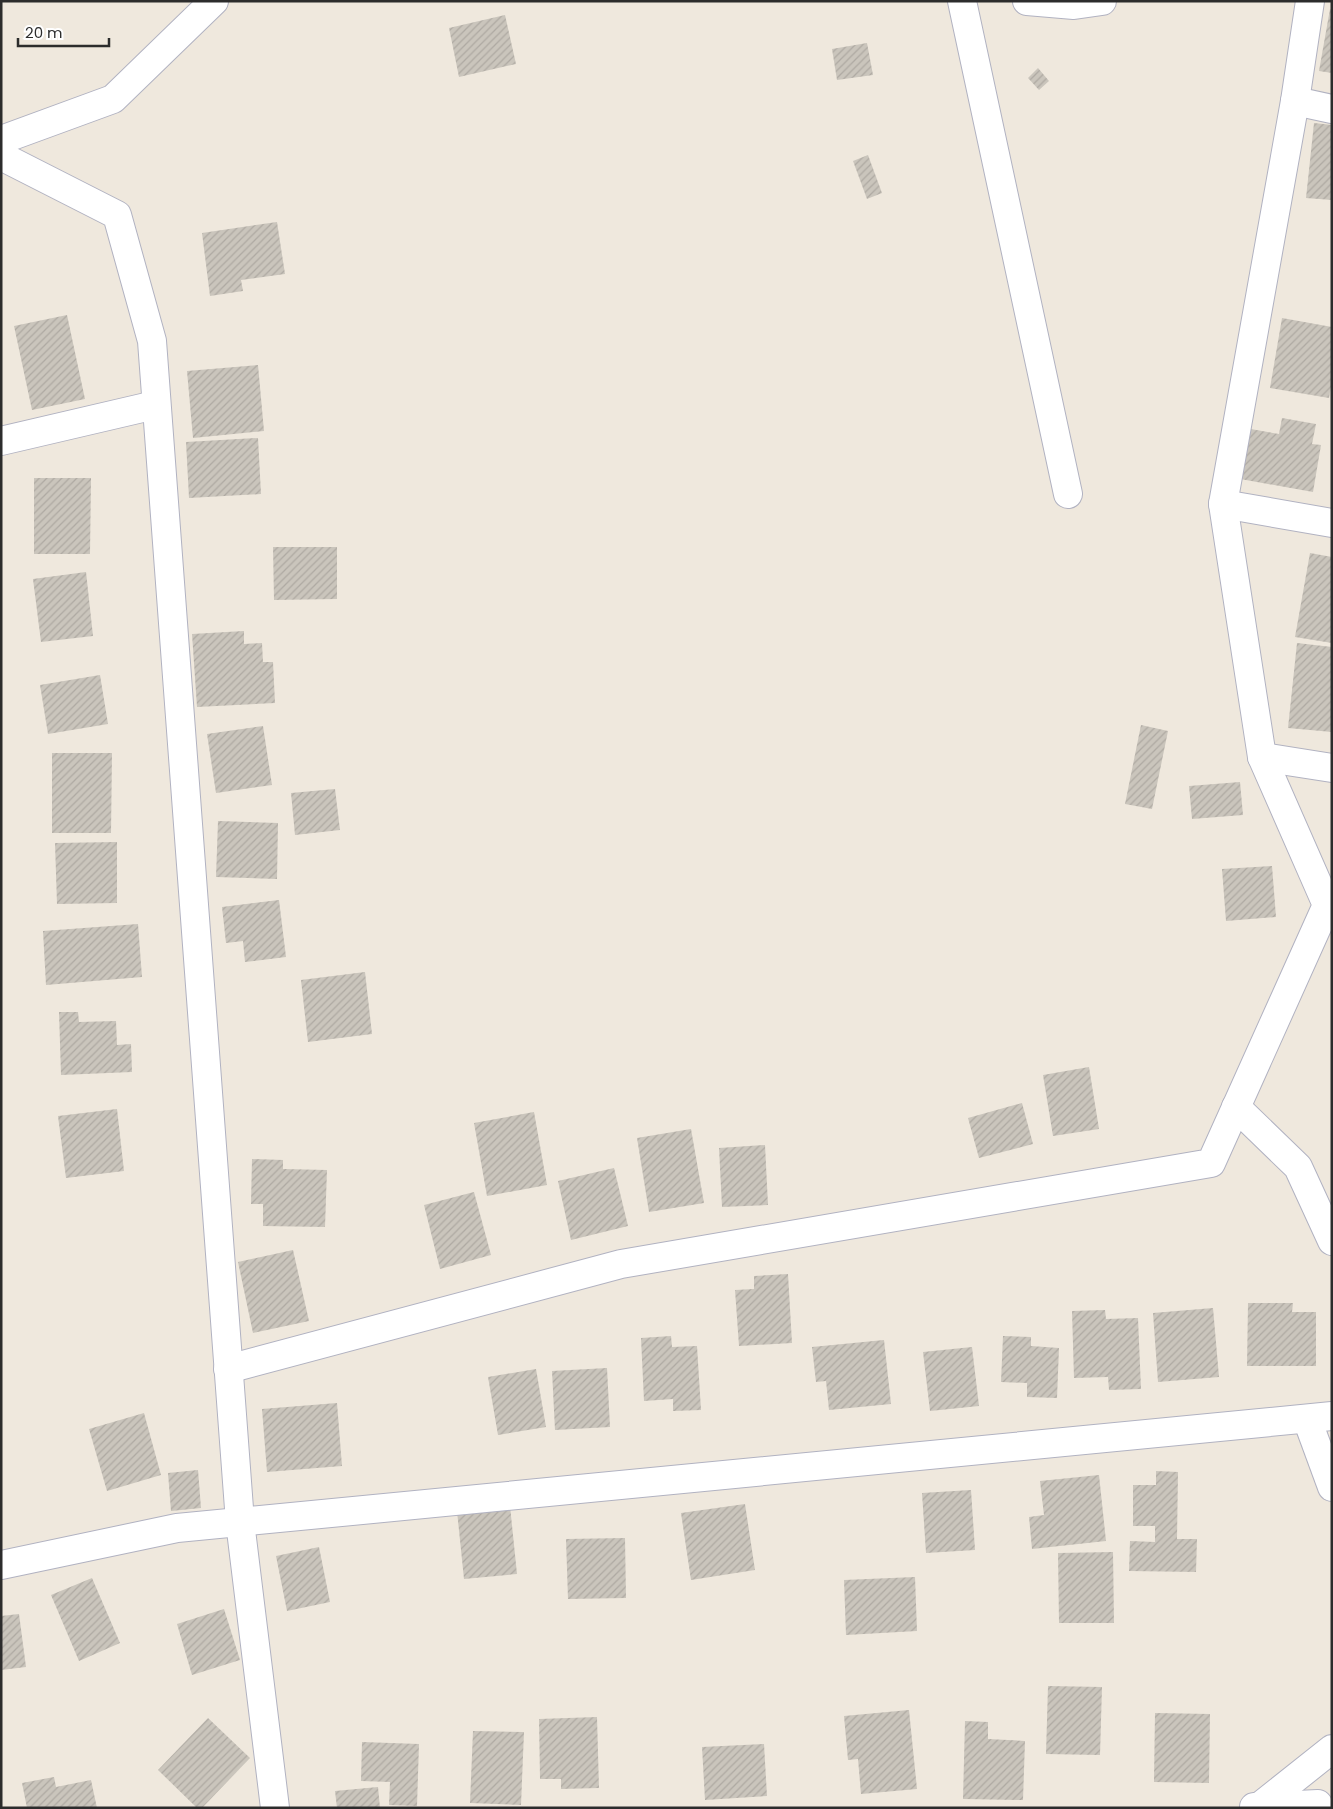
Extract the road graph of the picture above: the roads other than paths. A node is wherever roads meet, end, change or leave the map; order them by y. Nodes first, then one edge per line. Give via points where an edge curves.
1 (214, 1) edge
2 (962, 1) edge
3 (1027, 1) edge
4 (1102, 1) edge
5 (1310, 1) edge
6 (1295, 101) junction
7 (1332, 109) edge
8 (1, 140) edge
9 (1, 156) edge
10 (155, 405) junction
11 (1, 441) edge
12 (1068, 494) dead end
13 (1223, 504) junction
14 (1332, 524) edge
15 (1262, 757) junction
16 (1332, 768) edge
17 (1327, 915) edge
18 (1236, 1107) junction
19 (1332, 1241) edge
20 (228, 1369) junction
21 (1319, 1418) edge
22 (1332, 1487) edge
23 (240, 1522) junction
24 (1, 1565) edge
25 (1332, 1749) edge
26 (1318, 1804) dead end
27 (1259, 1807) edge
28 (275, 1808) edge
29 (1248, 1808) edge

1 - 8 street via 112,99
2 - 12 street
3 - 4 street via 1074,5
5 - 6 street
6 - 7 street
6 - 13 street
9 - 10 street via 117,216 152,341
10 - 11 street
10 - 20 street
13 - 14 street
13 - 15 street
15 - 16 street
15 - 17 street
17 - 18 street
18 - 19 street via 1298,1167
18 - 20 street via 1211,1162 621,1264
20 - 23 street
21 - 22 street
21 - 23 street
23 - 24 street via 177,1528
23 - 28 street
25 - 27 street
26 - 27 street
27 - 29 street

